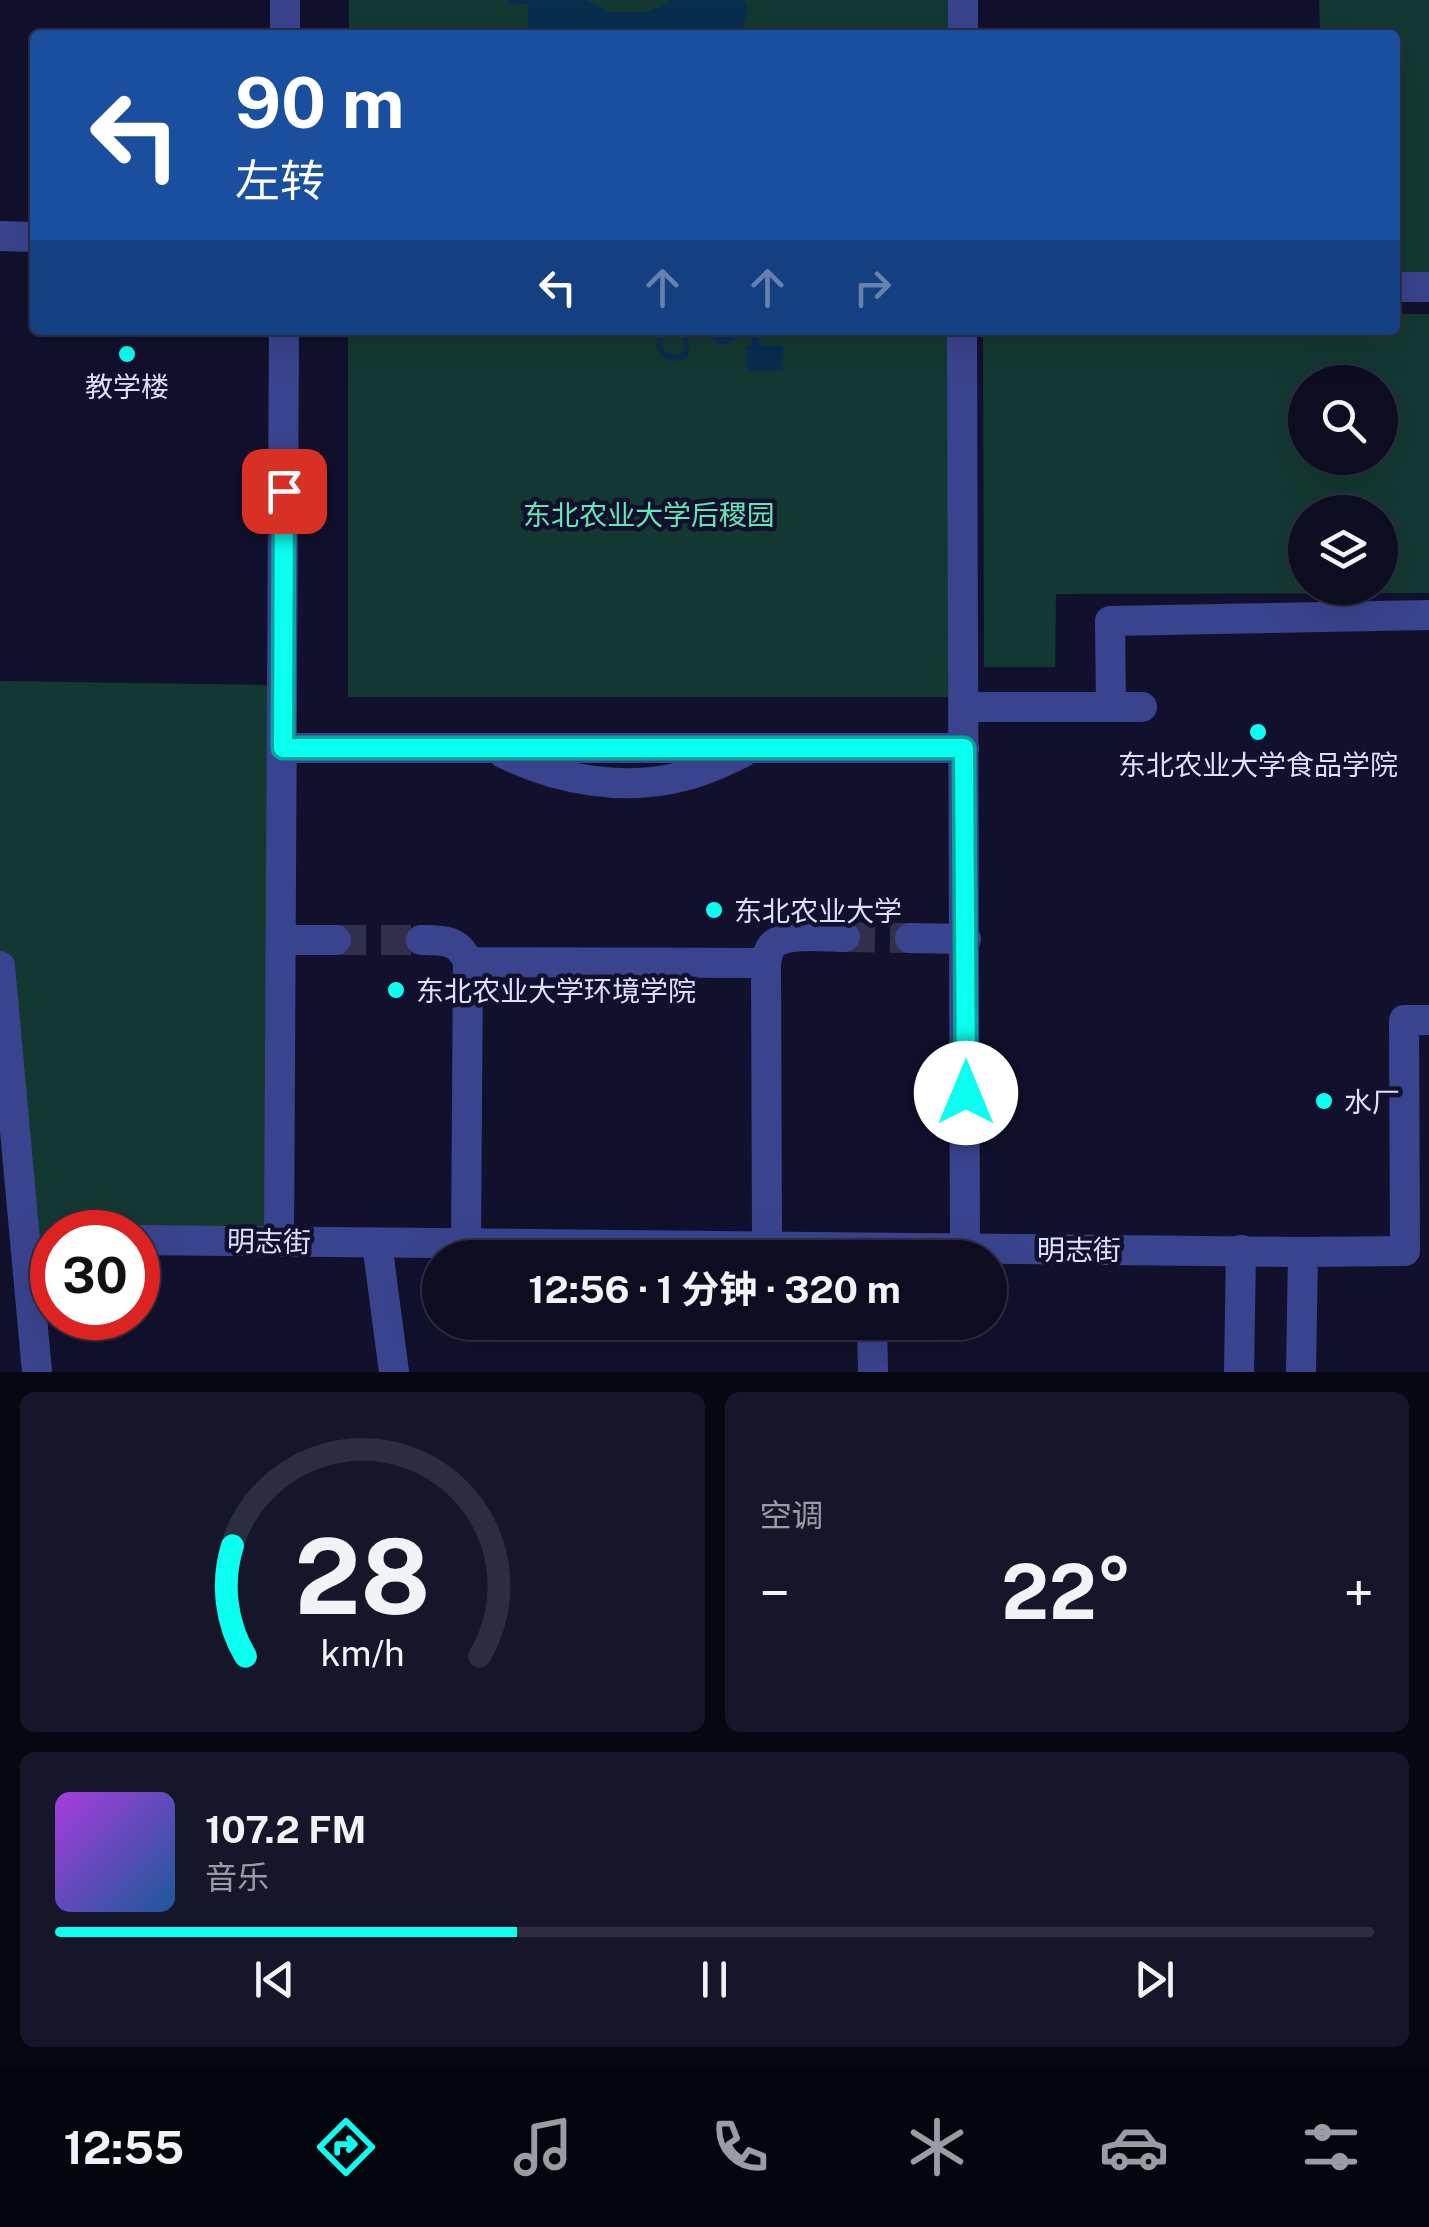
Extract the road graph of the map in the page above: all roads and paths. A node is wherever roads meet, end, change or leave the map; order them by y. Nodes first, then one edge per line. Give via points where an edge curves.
1 (285, 0) edge
2 (963, 0) edge
3 (285, 30) edge
4 (963, 30) edge
5 (0, 236) edge
6 (30, 237) edge
7 (1400, 287) edge
8 (1429, 288) edge
9 (284, 335) edge
10 (962, 335) edge
11 (1429, 615) edge
12 (964, 707) junction
13 (1111, 707) junction
14 (1142, 707) dead end
15 (283, 748) junction
16 (964, 748) junction
17 (845, 937) tunnel mouth
18 (910, 938) tunnel mouth
19 (966, 938) junction
20 (282, 940) junction
21 (336, 940) tunnel mouth
22 (421, 940) tunnel mouth
23 (468, 962) junction
24 (766, 963) junction
25 (0, 966) edge
26 (1429, 1020) edge
27 (34, 1210) edge
28 (160, 1240) edge
29 (466, 1240) edge
30 (768, 1240) edge
31 (966, 1240) edge
32 (279, 1242) junction
33 (377, 1242) junction
34 (422, 1243) edge
35 (1007, 1248) edge
36 (1240, 1250) junction
37 (1303, 1252) junction
38 (38, 1340) edge
39 (872, 1340) edge
40 (38, 1372) edge
41 (394, 1372) edge
42 (872, 1372) edge
43 (1239, 1372) edge
44 (1300, 1372) edge

1 - 3 street
2 - 4 street
5 - 6 street
7 - 8 street
9 - 15 street
10 - 12 street
11 - 13 street via 1191,607 1110,621
12 - 13 street
12 - 16 street
13 - 14 street
15 - 16 street
15 - 20 street
16 - 19 street
17 - 24 street via 781,939
18 - 19 street
19 - 31 street
20 - 21 street
20 - 32 street
22 - 23 street via 452,942
23 - 24 street
23 - 29 street
24 - 30 street
25 - 27 street
26 - 37 street, 明志街 via 1404,1020 1405,1251
28 - 32 street, 明志街
32 - 33 street, 明志街
33 - 34 street, 明志街
33 - 41 street
35 - 36 street, 明志街
36 - 37 street, 明志街
36 - 43 street
37 - 44 street
38 - 40 street
39 - 42 street

